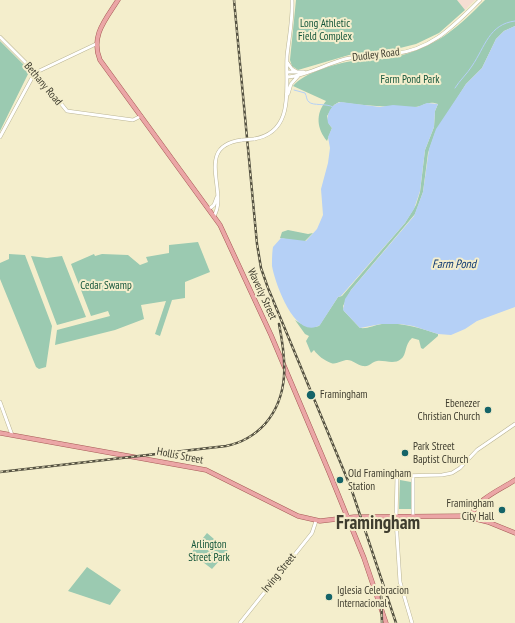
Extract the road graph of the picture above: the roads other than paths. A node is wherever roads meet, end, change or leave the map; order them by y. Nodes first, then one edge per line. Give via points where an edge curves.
1 (118, 0) edge
2 (292, 0) edge
3 (480, 0) edge
4 (0, 37) edge
5 (96, 44) junction
6 (287, 61) junction
7 (287, 72) junction
8 (36, 73) junction
9 (299, 74) junction
10 (287, 77) junction
11 (287, 100) junction
12 (140, 116) junction
13 (0, 137) edge
14 (218, 196) junction
15 (209, 209) junction
16 (214, 216) junction
17 (0, 402) edge
18 (515, 424) edge
19 (0, 433) edge
20 (12, 435) junction
21 (413, 476) junction
22 (515, 480) edge
23 (396, 516) junction
24 (413, 516) junction
25 (472, 517) junction
26 (348, 518) junction
27 (316, 521) junction
28 (515, 533) edge
29 (240, 623) edge
30 (386, 623) edge
31 (412, 623) edge

1 - 5 main road via 100,28
2 - 6 street
3 - 9 street, Dudley Road via 449,31 420,47 394,54 350,58
4 - 8 street, Bethany Road
5 - 8 street
5 - 12 main road, Waverly Street via 102,64
6 - 7 street
6 - 9 street
7 - 9 street, Dudley Road
7 - 10 street
8 - 12 street, Bethany Road via 67,111 133,120
8 - 13 street via 25,88
9 - 10 street, Dudley Road
9 - 11 street via 291,84
10 - 11 street
11 - 14 street, bridge via 277,126 266,135 227,144 216,157
12 - 15 main road, Waverly Street
14 - 15 street
14 - 16 street via 218,208
15 - 16 main road, Waverly Street
16 - 26 main road, Waverly Street via 271,335
17 - 20 street
18 - 21 street via 477,450 452,473
19 - 20 main road, Hollis Street
20 - 27 main road, Hollis Street via 206,470 300,517
21 - 23 street via 397,476
21 - 24 street
22 - 25 main road via 479,503
23 - 24 main road, Hollis Street
23 - 26 main road, Hollis Street
23 - 31 street via 401,587
24 - 25 main road, Hollis Street
25 - 28 main road, Hollis Street
26 - 27 main road, Hollis Street
26 - 30 main road, Waverly Street
27 - 29 street, Irving Street via 310,535

